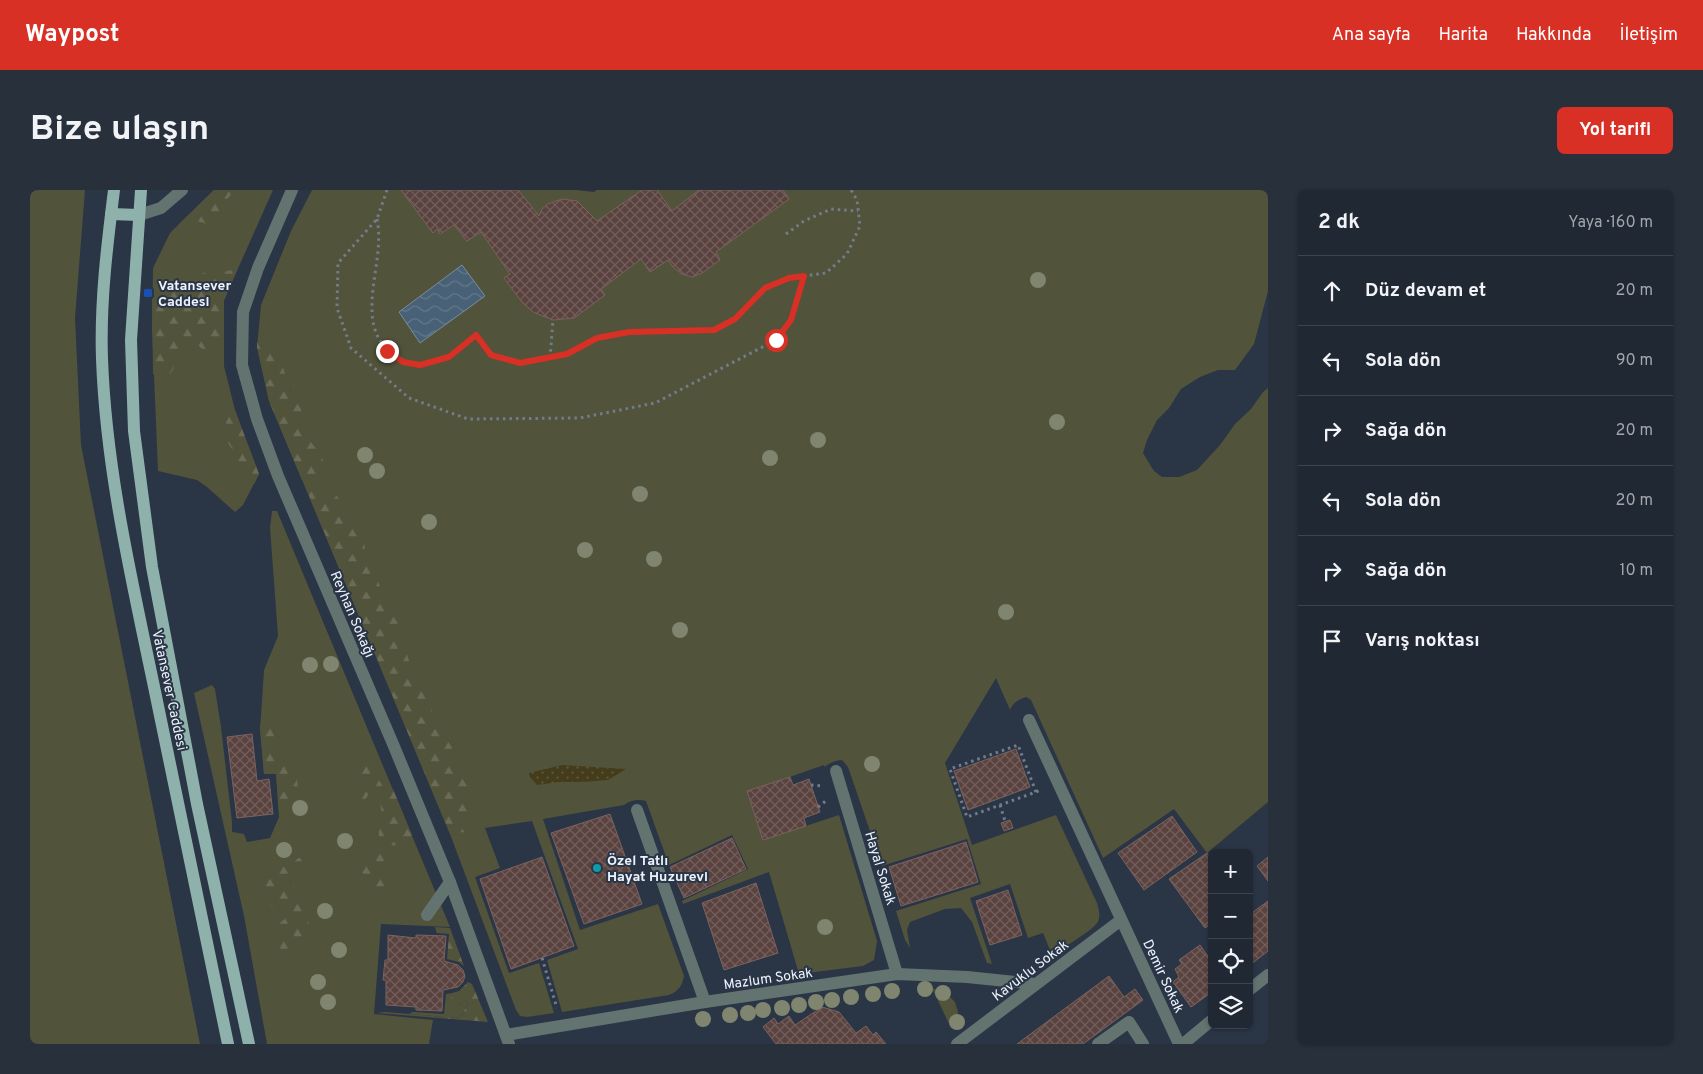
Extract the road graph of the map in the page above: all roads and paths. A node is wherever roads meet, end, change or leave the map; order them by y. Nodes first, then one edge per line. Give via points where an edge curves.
1 (114, 190) edge
2 (141, 190) edge
3 (182, 190) edge
4 (292, 190) edge
5 (387, 190) edge
6 (851, 190) edge
7 (858, 211) junction
8 (111, 214) junction
9 (139, 215) junction
10 (377, 219) junction
11 (786, 234) dead end
12 (804, 276) junction
13 (553, 320) dead end
14 (550, 358) junction
15 (1029, 720) dead end
16 (836, 771) dead end
17 (1058, 783) junction
18 (1036, 792) junction
19 (1000, 805) junction
20 (637, 810) dead end
21 (1005, 821) dead end
22 (450, 882) junction
23 (427, 916) dead end
24 (1121, 920) junction
25 (542, 958) dead end
26 (897, 974) junction
27 (1268, 975) edge
28 (1035, 984) junction
29 (1253, 987) edge
30 (705, 1002) junction
31 (1208, 1023) edge
32 (562, 1026) junction
33 (508, 1039) edge
34 (228, 1044) edge
35 (249, 1044) edge
36 (957, 1044) edge
37 (1098, 1044) edge
38 (1143, 1044) edge
39 (1181, 1044) edge

1 - 8 main road, Vatansever Caddesi
2 - 9 main road, Vatansever Caddesi
3 - 9 street via 160,208
4 - 22 street, Reyhan Sokağı via 243,312 242,365 278,476
5 - 10 path
6 - 7 path via 857,200
7 - 11 path via 831,209 804,221
7 - 12 path via 860,226 847,254 826,273
8 - 9 main road
8 - 34 main road, Vatansever Caddesi via 104,282 102,357 112,472 139,618
9 - 35 main road, Vatansever Caddesi via 131,340 134,431 152,567 197,804
10 - 12 path via 338,263 337,308 352,348 409,398 468,419 580,418 655,403 776,340 791,320
10 - 14 path via 380,231 372,320 377,338 387,351 403,362 420,365 449,357 476,335 491,355 520,363
12 - 14 path via 765,288 735,319 714,330 629,332 597,338 567,354
13 - 14 path
15 - 17 street, Demir Sokak
16 - 26 street, Hayal Sokak
17 - 18 path
17 - 24 street, Demir Sokak
18 - 19 path
18 - 19 path via 1018,745 950,769 967,817
19 - 21 path
20 - 30 street
22 - 23 street
22 - 33 street, Reyhan Sokağı
24 - 28 street, Kavuklu Sokak
24 - 39 street, Demir Sokak
25 - 32 path
26 - 28 street, Mazlum Sokak via 967,976
26 - 30 street, Mazlum Sokak
27 - 29 street
28 - 36 street, Kavuklu Sokak
30 - 32 street, Mazlum Sokak
31 - 39 street
32 - 33 street, Mazlum Sokak
37 - 38 street via 1129,1022

